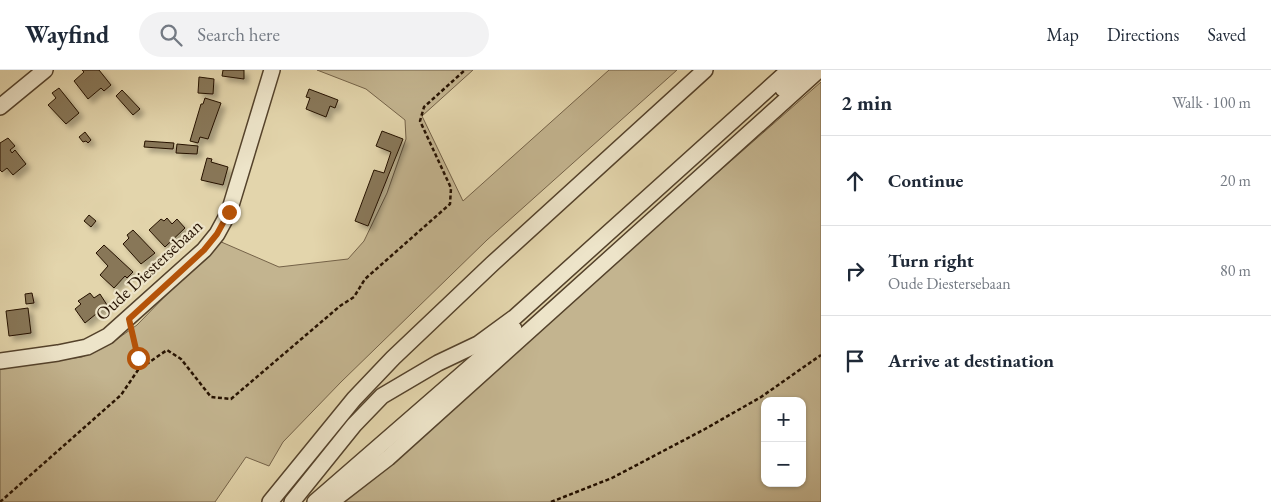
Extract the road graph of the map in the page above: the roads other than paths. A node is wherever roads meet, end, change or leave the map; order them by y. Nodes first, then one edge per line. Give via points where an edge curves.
1 (45, 70) edge
2 (272, 70) edge
3 (705, 70) edge
4 (789, 70) edge
5 (804, 70) edge
6 (819, 70) edge
7 (0, 107) edge
8 (0, 361) edge
9 (270, 502) edge
10 (292, 502) edge
11 (315, 502) edge
12 (331, 502) edge

1 - 7 street
2 - 8 street, Oude Diestersebaan via 229,212 204,250 108,336 87,347
3 - 9 street via 393,358 354,399
4 - 10 street via 516,317 478,344 430,367 382,396 354,425
5 - 11 street via 523,322
6 - 12 street via 394,452

